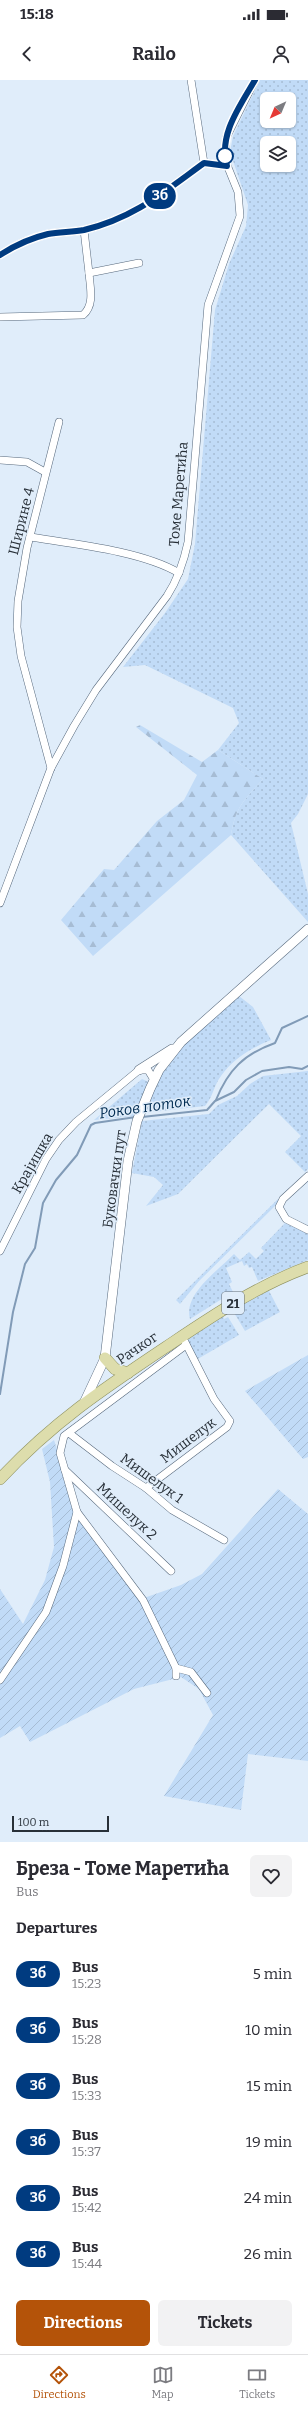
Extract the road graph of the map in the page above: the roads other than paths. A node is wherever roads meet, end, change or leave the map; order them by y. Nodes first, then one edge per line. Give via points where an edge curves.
1 (191, 80) edge
2 (255, 80) edge
3 (204, 163) junction
4 (227, 166) junction
5 (84, 230) junction
6 (0, 255) edge
7 (139, 263) dead end
8 (89, 273) junction
9 (0, 317) edge
10 (59, 422) dead end
11 (0, 460) edge
12 (45, 472) junction
13 (30, 537) junction
14 (179, 572) junction
15 (51, 768) junction
16 (0, 903) edge
17 (308, 929) edge
18 (181, 1042) junction
19 (139, 1070) junction
20 (154, 1080) junction
21 (308, 1176) edge
22 (308, 1230) edge
23 (0, 1251) edge
24 (308, 1268) edge
25 (185, 1340) junction
26 (105, 1358) junction
27 (128, 1373) junction
28 (84, 1403) junction
29 (69, 1433) junction
30 (65, 1470) junction
31 (0, 1479) edge
32 (146, 1488) junction
33 (77, 1512) junction
34 (224, 1540) dead end
35 (171, 1571) dead end
36 (176, 1668) junction
37 (176, 1676) dead end
38 (0, 1680) edge
39 (207, 1693) dead end

1 - 3 street
2 - 4 street, Томе Маретића via 226,138 224,150
3 - 4 street
3 - 5 street via 152,203
4 - 14 street, Томе Маретића via 238,192 240,216 208,304 188,542
5 - 6 street via 47,234 15,245
5 - 8 street
7 - 8 street
8 - 9 street via 91,304 83,315
10 - 12 street, Ширине 4
11 - 12 street via 27,462
12 - 13 street, Ширине 4 via 44,486
13 - 14 street via 110,551 162,564
13 - 15 street, Ширине 4 via 18,602 17,636
14 - 15 street, Томе Маретића via 168,596 96,690
15 - 16 street, Томе Маретића
17 - 18 street, Буковачки пут
18 - 19 street
18 - 20 street, Буковачки пут
19 - 20 street via 148,1070
19 - 23 street, Крајишка via 76,1122 59,1140 46,1160
20 - 26 street, Буковачки пут via 138,1117 128,1161
21 - 22 street via 283,1199 279,1207 286,1219
24 - 25 main road, Рачког / 21 via 248,1294
25 - 27 main road, Рачког / 21
25 - 29 street
25 - 32 street, Мишелук via 214,1399 230,1421 227,1427
26 - 27 main road via 115,1369
26 - 28 street, Буковачки пут
27 - 28 main road, Рачког / 21
28 - 31 main road, Рачког / 21 via 43,1435
29 - 30 street via 64,1436 60,1447
29 - 32 street, Мишелук 1
30 - 33 street
30 - 35 street, Мишелук 2
32 - 34 street, Мишелук 1 via 172,1510
33 - 36 street via 143,1600
33 - 38 street via 64,1566 46,1612
36 - 37 street
36 - 39 street via 191,1672

